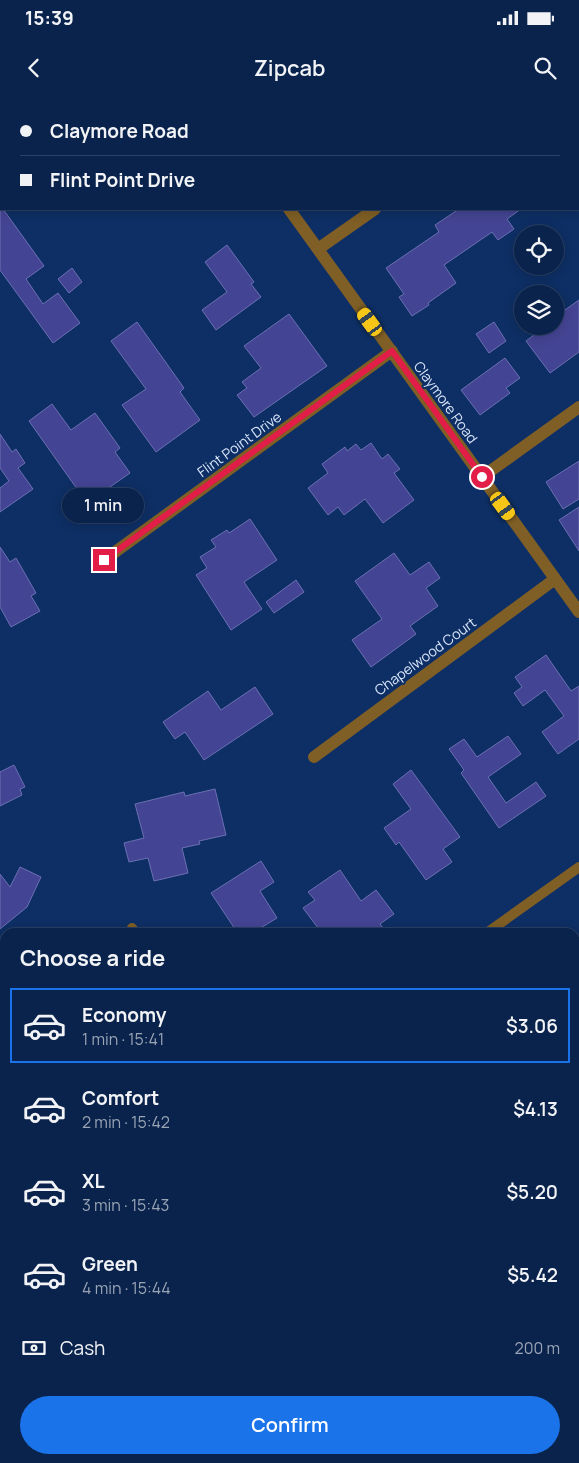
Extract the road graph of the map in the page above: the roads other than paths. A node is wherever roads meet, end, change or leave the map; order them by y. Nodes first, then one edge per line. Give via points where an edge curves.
1 (290, 210) edge
2 (374, 210) edge
3 (318, 249) junction
4 (392, 351) junction
5 (579, 407) edge
6 (482, 477) junction
7 (104, 560) dead end
8 (555, 579) junction
9 (579, 612) edge
10 (314, 757) dead end
11 (579, 867) edge
12 (494, 928) edge

1 - 3 street, Claymore Road
2 - 3 street
3 - 4 street, Claymore Road
4 - 6 street, Claymore Road
4 - 7 street, Flint Point Drive
5 - 6 street
6 - 8 street, Claymore Road
8 - 9 street, Claymore Road
8 - 10 street, Chapelwood Court
11 - 12 lane

